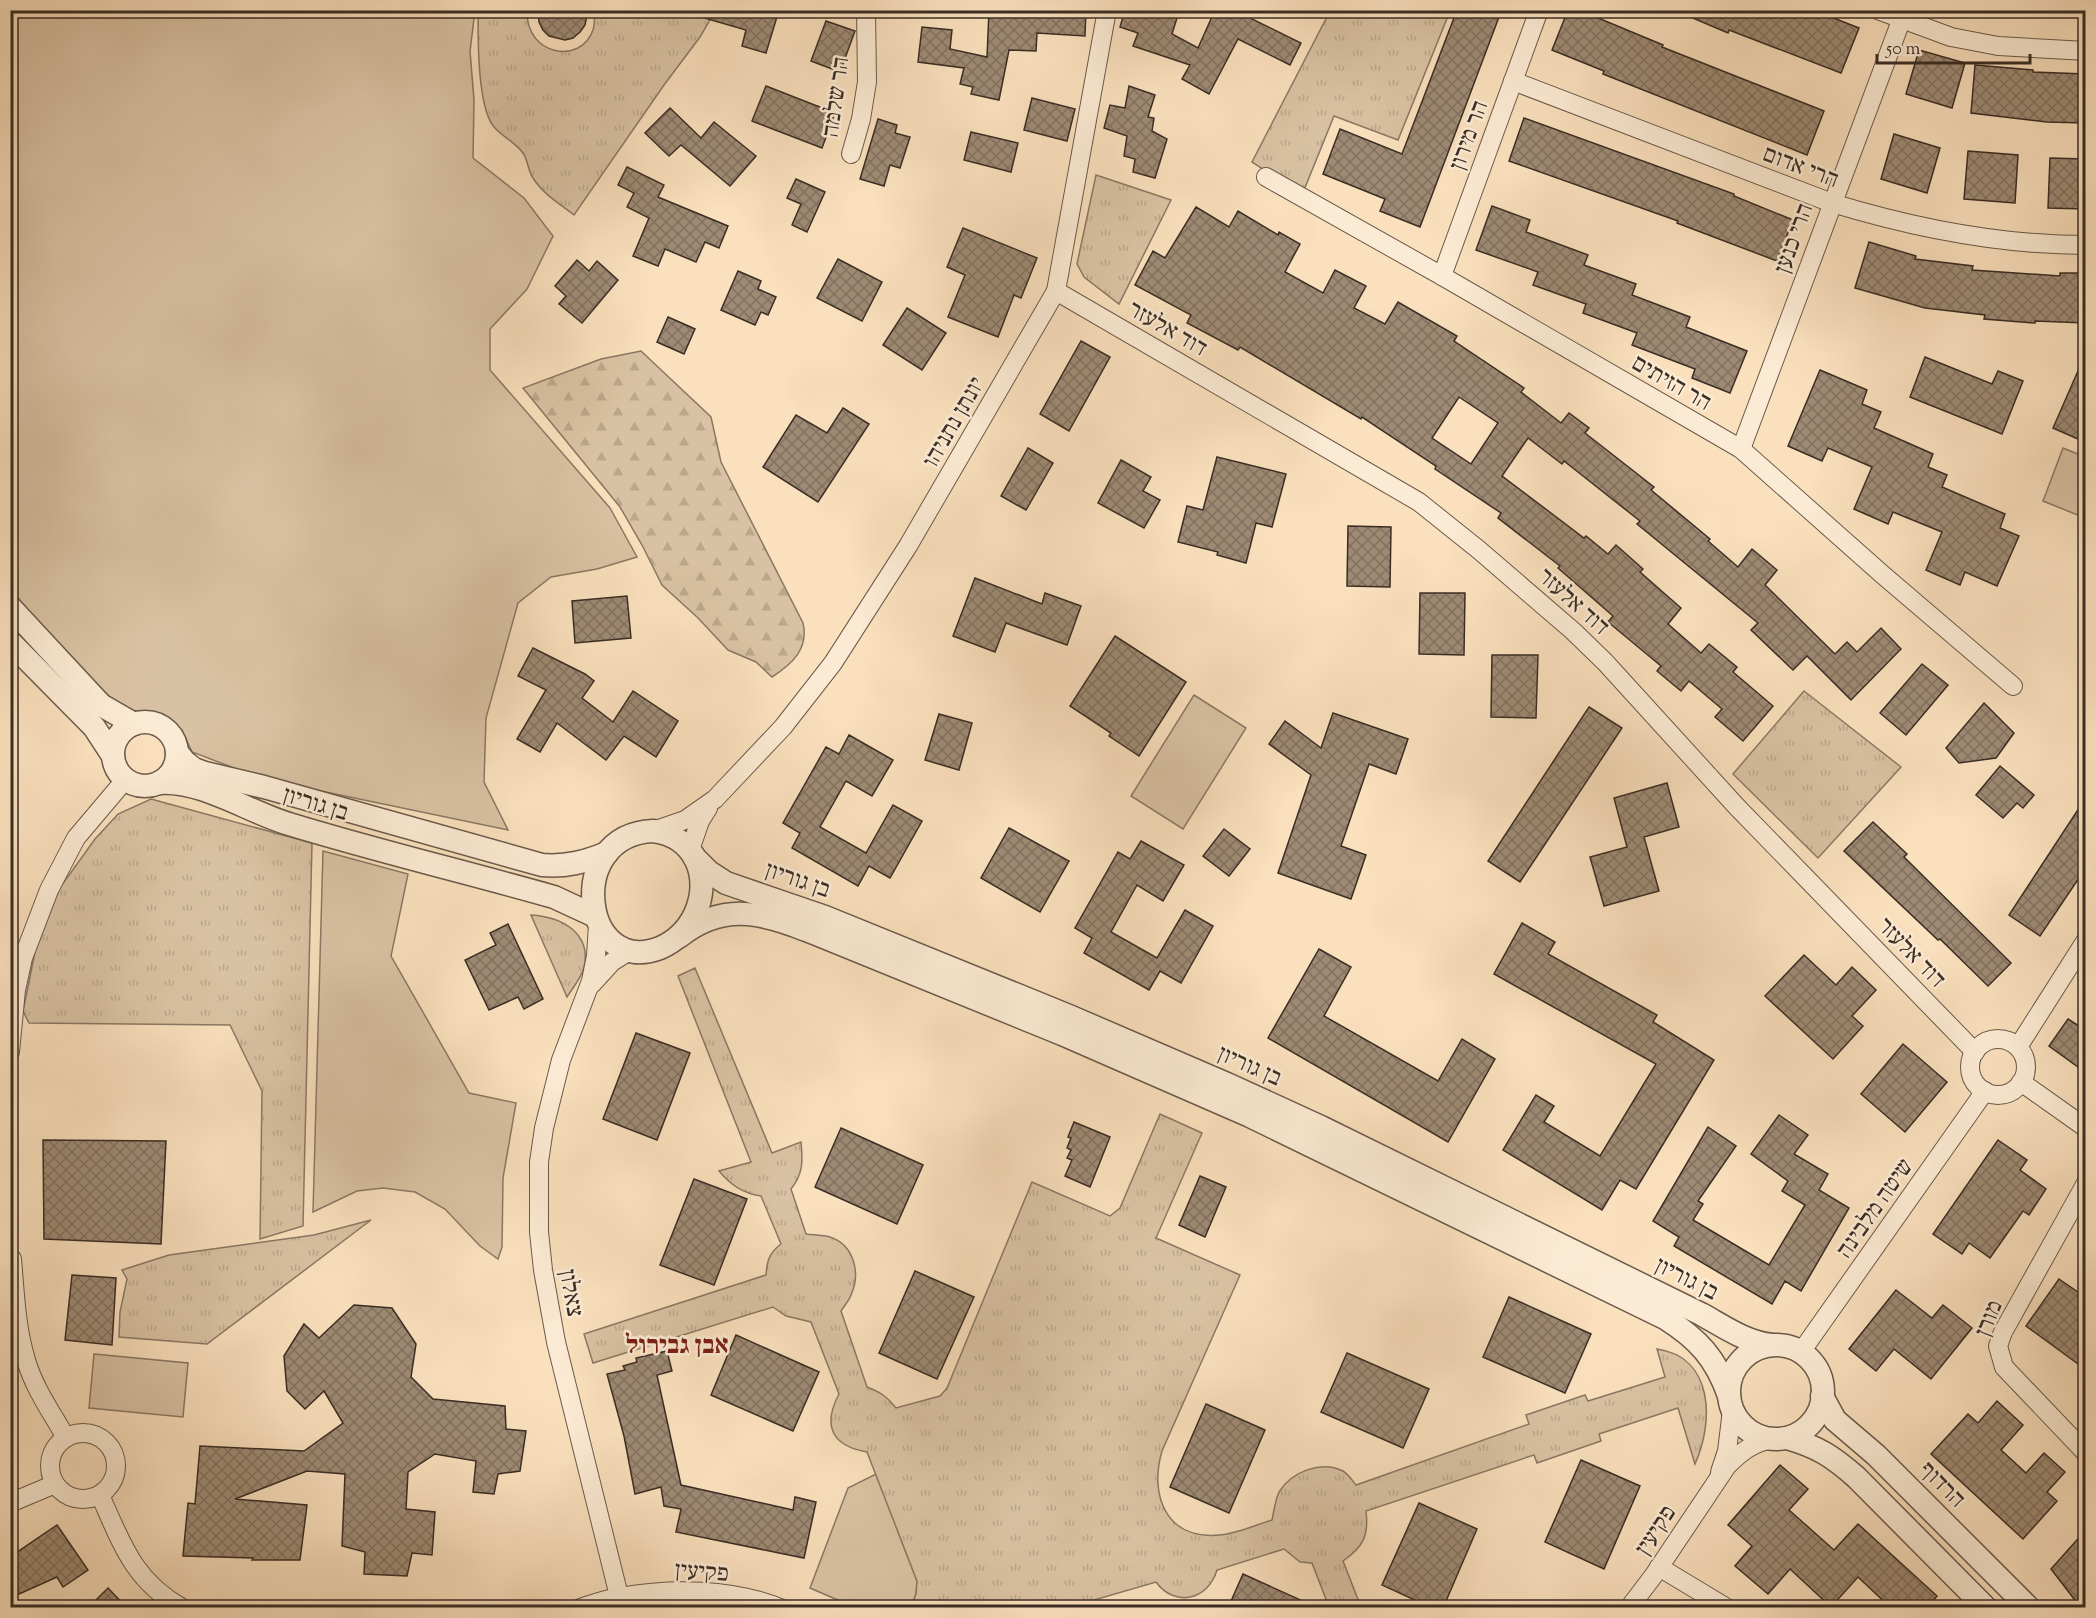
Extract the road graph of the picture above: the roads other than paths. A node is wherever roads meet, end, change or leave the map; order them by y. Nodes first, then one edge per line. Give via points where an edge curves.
1 (866, 10) edge
2 (1107, 10) edge
3 (1539, 10) edge
4 (1878, 10) edge
5 (1903, 15) edge
6 (2085, 51) edge
7 (1513, 81) junction
8 (851, 154) dead end
9 (1266, 177) dead end
10 (1832, 203) junction
11 (2085, 245) edge
12 (1442, 276) junction
13 (1056, 291) junction
14 (1741, 449) junction
15 (10, 607) edge
16 (10, 642) edge
17 (2013, 686) dead end
18 (134, 724) junction
19 (177, 752) junction
20 (112, 756) junction
21 (125, 780) junction
22 (159, 783) junction
23 (715, 800) junction
24 (653, 831) junction
25 (607, 853) junction
26 (693, 854) junction
27 (596, 920) junction
28 (680, 936) junction
29 (2085, 940) edge
30 (631, 950) junction
31 (589, 987) junction
32 (2018, 1047) junction
33 (10, 1052) edge
34 (1975, 1052) junction
35 (2021, 1082) junction
36 (1985, 1091) junction
37 (2085, 1128) edge
38 (2085, 1183) edge
39 (10, 1258) edge
40 (1772, 1345) junction
41 (1801, 1352) junction
42 (1822, 1396) junction
43 (1731, 1403) junction
44 (66, 1438) junction
45 (1779, 1438) junction
46 (2085, 1454) edge
47 (1719, 1476) junction
48 (55, 1484) junction
49 (100, 1495) junction
50 (10, 1503) edge
51 (1659, 1567) junction
52 (620, 1602) edge
53 (182, 1608) edge
54 (580, 1608) edge
55 (780, 1608) edge
56 (1629, 1608) edge
57 (1727, 1608) edge
58 (1986, 1608) edge
59 (2029, 1608) edge

1 - 8 street, הר שלמה via 867,82
2 - 13 street, יונתן נתניהו
3 - 7 street, הר מירון
4 - 5 street
5 - 6 street via 1951,37 1998,46
5 - 10 street, הרי כנען
7 - 10 street, הרי אדום
7 - 12 street, הר מירון
9 - 12 street, הר הזיתים
10 - 11 street, הרי אדום via 1963,235
10 - 14 street, הרי כנען
12 - 14 street, הר הזיתים
13 - 23 street, יונתן נתניהו via 908,546 845,646 783,728
13 - 34 street, דוד אלעזר via 1419,502 1479,550 1605,662 1737,807
14 - 17 street, הר הזיתים
15 - 18 street via 101,705
16 - 20 street via 94,727
18 - 19 street via 154,723 163,728 171,735
18 - 20 street via 118,736
19 - 22 street via 174,767
19 - 25 street, בן גוריון via 194,769 205,773 542,865 578,864
20 - 21 street
21 - 22 street via 138,786
21 - 33 street via 75,838 48,890 23,958
22 - 27 street, בן גוריון via 192,787 288,824 554,897
23 - 24 street, יונתן נתניהו via 697,814
23 - 26 street, יונתן נתניהו via 699,821
24 - 25 street via 628,836
24 - 26 street via 670,834
25 - 27 street via 594,879 591,898
26 - 28 street via 701,893 696,912
26 - 40 street, בן גוריון via 726,883 825,916 1233,1086 1739,1336
27 - 30 street via 615,943
27 - 31 street, צאלון via 595,962
28 - 30 street via 657,949
28 - 43 street, בן גוריון via 711,917 741,913 768,917 1219,1101 1665,1318 1710,1356 1722,1374
29 - 32 street
30 - 31 street, צאלון via 612,962
31 - 52 street, צאלון via 561,1060 544,1128 539,1232 556,1342
32 - 34 street via 1995,1039 1980,1045
32 - 35 street via 2026,1064
34 - 36 street via 1973,1078
35 - 36 street via 2001,1095
35 - 37 street
36 - 41 street, שיטה מלבינה
38 - 46 street, מורן via 1998,1346 2004,1367
39 - 44 street via 26,1361
40 - 41 street
40 - 43 street via 1758,1348 1740,1361 1730,1380
41 - 42 street via 1816,1368
42 - 45 street via 1811,1423 1800,1432
42 - 59 street, הרדוף via 1835,1420 1876,1455
43 - 45 street via 1745,1427 1757,1435
43 - 47 street, פקיעין via 1727,1450
44 - 48 street via 50,1464
44 - 49 street via 86,1433 111,1449 115,1459 113,1480
45 - 47 street, פקיעין via 1761,1440 1745,1450
45 - 58 street via 1819,1448 1836,1460
47 - 51 street, פקיעין
48 - 49 street via 80,1499
48 - 50 street
49 - 53 street via 128,1558 145,1580
51 - 56 street, פקיעין
51 - 57 street
52 - 54 street, פקיעין
52 - 55 street, פקיעין via 665,1592 703,1592

